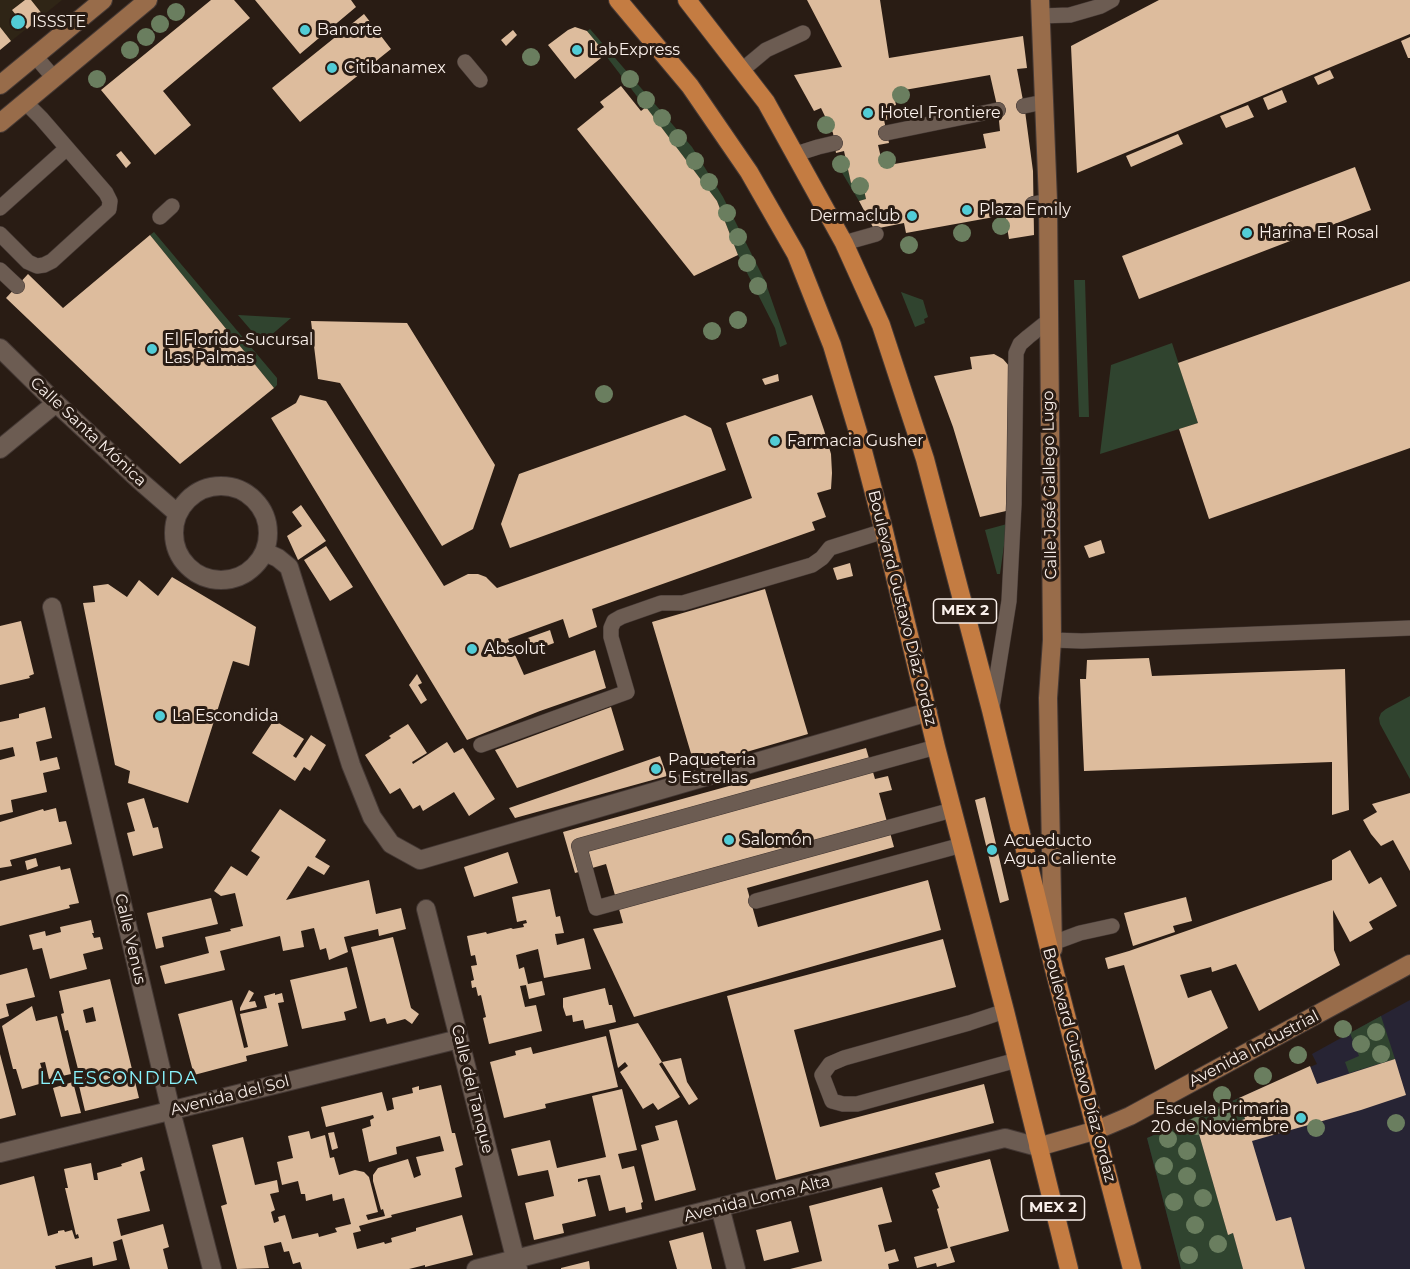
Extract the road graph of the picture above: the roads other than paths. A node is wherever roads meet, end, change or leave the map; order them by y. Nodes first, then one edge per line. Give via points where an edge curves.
1 (103, 0) edge
2 (148, 0) edge
3 (618, 0) edge
4 (687, 0) edge
5 (1112, 0) edge
6 (1040, 8) edge
7 (803, 33) dead end
8 (35, 56) junction
9 (465, 62) dead end
10 (742, 70) junction
11 (54, 78) junction
12 (480, 80) dead end
13 (0, 85) edge
14 (25, 102) junction
15 (1044, 102) junction
16 (1024, 106) dead end
17 (998, 110) dead end
18 (0, 123) edge
19 (886, 133) dead end
20 (835, 143) dead end
21 (67, 148) junction
22 (796, 154) junction
23 (0, 208) edge
24 (0, 234) edge
25 (876, 234) dead end
26 (844, 243) junction
27 (0, 270) edge
28 (17, 286) dead end
29 (1048, 321) junction
30 (0, 348) edge
31 (56, 403) junction
32 (0, 449) edge
33 (178, 514) junction
34 (884, 531) junction
35 (265, 552) junction
36 (51, 607) dead end
37 (1410, 628) edge
38 (1052, 640) junction
39 (991, 710) junction
40 (928, 712) junction
41 (481, 745) dead end
42 (936, 747) junction
43 (952, 810) junction
44 (962, 845) junction
45 (756, 901) dead end
46 (426, 909) dead end
47 (1112, 926) dead end
48 (1053, 942) junction
49 (1410, 964) edge
50 (1054, 969) junction
51 (1005, 1011) junction
52 (459, 1039) junction
53 (1017, 1060) junction
54 (171, 1111) junction
55 (1097, 1130) junction
56 (1038, 1147) junction
57 (0, 1153) edge
58 (720, 1207) junction
59 (516, 1264) edge
60 (213, 1269) edge
61 (476, 1269) edge
62 (736, 1269) edge
63 (1069, 1269) edge
64 (1132, 1269) edge

1 - 8 main road
2 - 11 main road
3 - 34 main road, Boulevard Gustavo Díaz Ordaz / MEX 2 via 690,86 749,172 796,254 832,345
4 - 10 main road, Boulevard Gustavo Díaz Ordaz / MEX 2
5 - 6 lane via 1070,15
6 - 15 main road, Calle José Gallego Lugo
7 - 10 lane via 766,50
8 - 11 lane
8 - 13 main road
9 - 12 lane
10 - 22 main road, Boulevard Gustavo Díaz Ordaz / MEX 2
11 - 14 main road
14 - 18 main road
14 - 21 lane
15 - 16 lane
15 - 29 main road, Calle José Gallego Lugo via 1040,203
17 - 19 lane
20 - 22 lane
21 - 23 lane
21 - 24 lane via 106,193 109,209 44,265 28,262
22 - 26 main road, Boulevard Gustavo Díaz Ordaz / MEX 2
25 - 26 lane
26 - 39 main road, Boulevard Gustavo Díaz Ordaz / MEX 2 via 881,325 921,448
27 - 28 lane
29 - 38 main road, Calle José Gallego Lugo
29 - 39 lane via 1020,344 1016,353 1009,601
30 - 31 street, Calle Santa Mónica
31 - 32 street
31 - 33 street, Calle Santa Mónica
33 - 35 street via 198,491 228,486 242,491 264,513 269,529
33 - 35 street via 175,544 186,564 204,578 236,579 250,571
34 - 40 main road, Boulevard Gustavo Díaz Ordaz / MEX 2
34 - 41 lane via 830,548 812,565 683,603 661,603 621,617 614,621 611,637 627,692
35 - 40 street via 289,567 351,765 372,817 391,844 420,860
36 - 54 street, Calle Venus
37 - 38 lane
38 - 48 main road, Calle José Gallego Lugo via 1048,698
39 - 50 main road, Boulevard Gustavo Díaz Ordaz / MEX 2
40 - 42 main road, Boulevard Gustavo Díaz Ordaz / MEX 2
42 - 43 main road, Boulevard Gustavo Díaz Ordaz / MEX 2
42 - 43 lane via 579,846 596,908
43 - 44 main road, Boulevard Gustavo Díaz Ordaz / MEX 2
44 - 45 lane
44 - 51 main road, Boulevard Gustavo Díaz Ordaz / MEX 2
46 - 52 street, Calle del Tanque
47 - 48 lane
48 - 50 main road, Calle José Gallego Lugo
49 - 55 main road, Avenida Industrial via 1130,1116
50 - 55 main road, Boulevard Gustavo Díaz Ordaz / MEX 2
51 - 53 main road, Boulevard Gustavo Díaz Ordaz / MEX 2
51 - 53 lane via 844,1058 830,1064 822,1075 832,1101 857,1104
52 - 54 street, Avenida del Sol
52 - 59 street, Calle del Tanque
53 - 56 main road, Boulevard Gustavo Díaz Ordaz / MEX 2
54 - 57 street, Avenida del Sol
54 - 60 street, Calle Venus
55 - 56 main road, Avenida Industrial
55 - 64 main road, Boulevard Gustavo Díaz Ordaz / MEX 2
56 - 58 street, Avenida Loma Alta via 1005,1138 759,1190
56 - 63 main road, Boulevard Gustavo Díaz Ordaz / MEX 2
58 - 59 street, Avenida Loma Alta
58 - 62 street
59 - 61 street, Avenida Loma Alta

